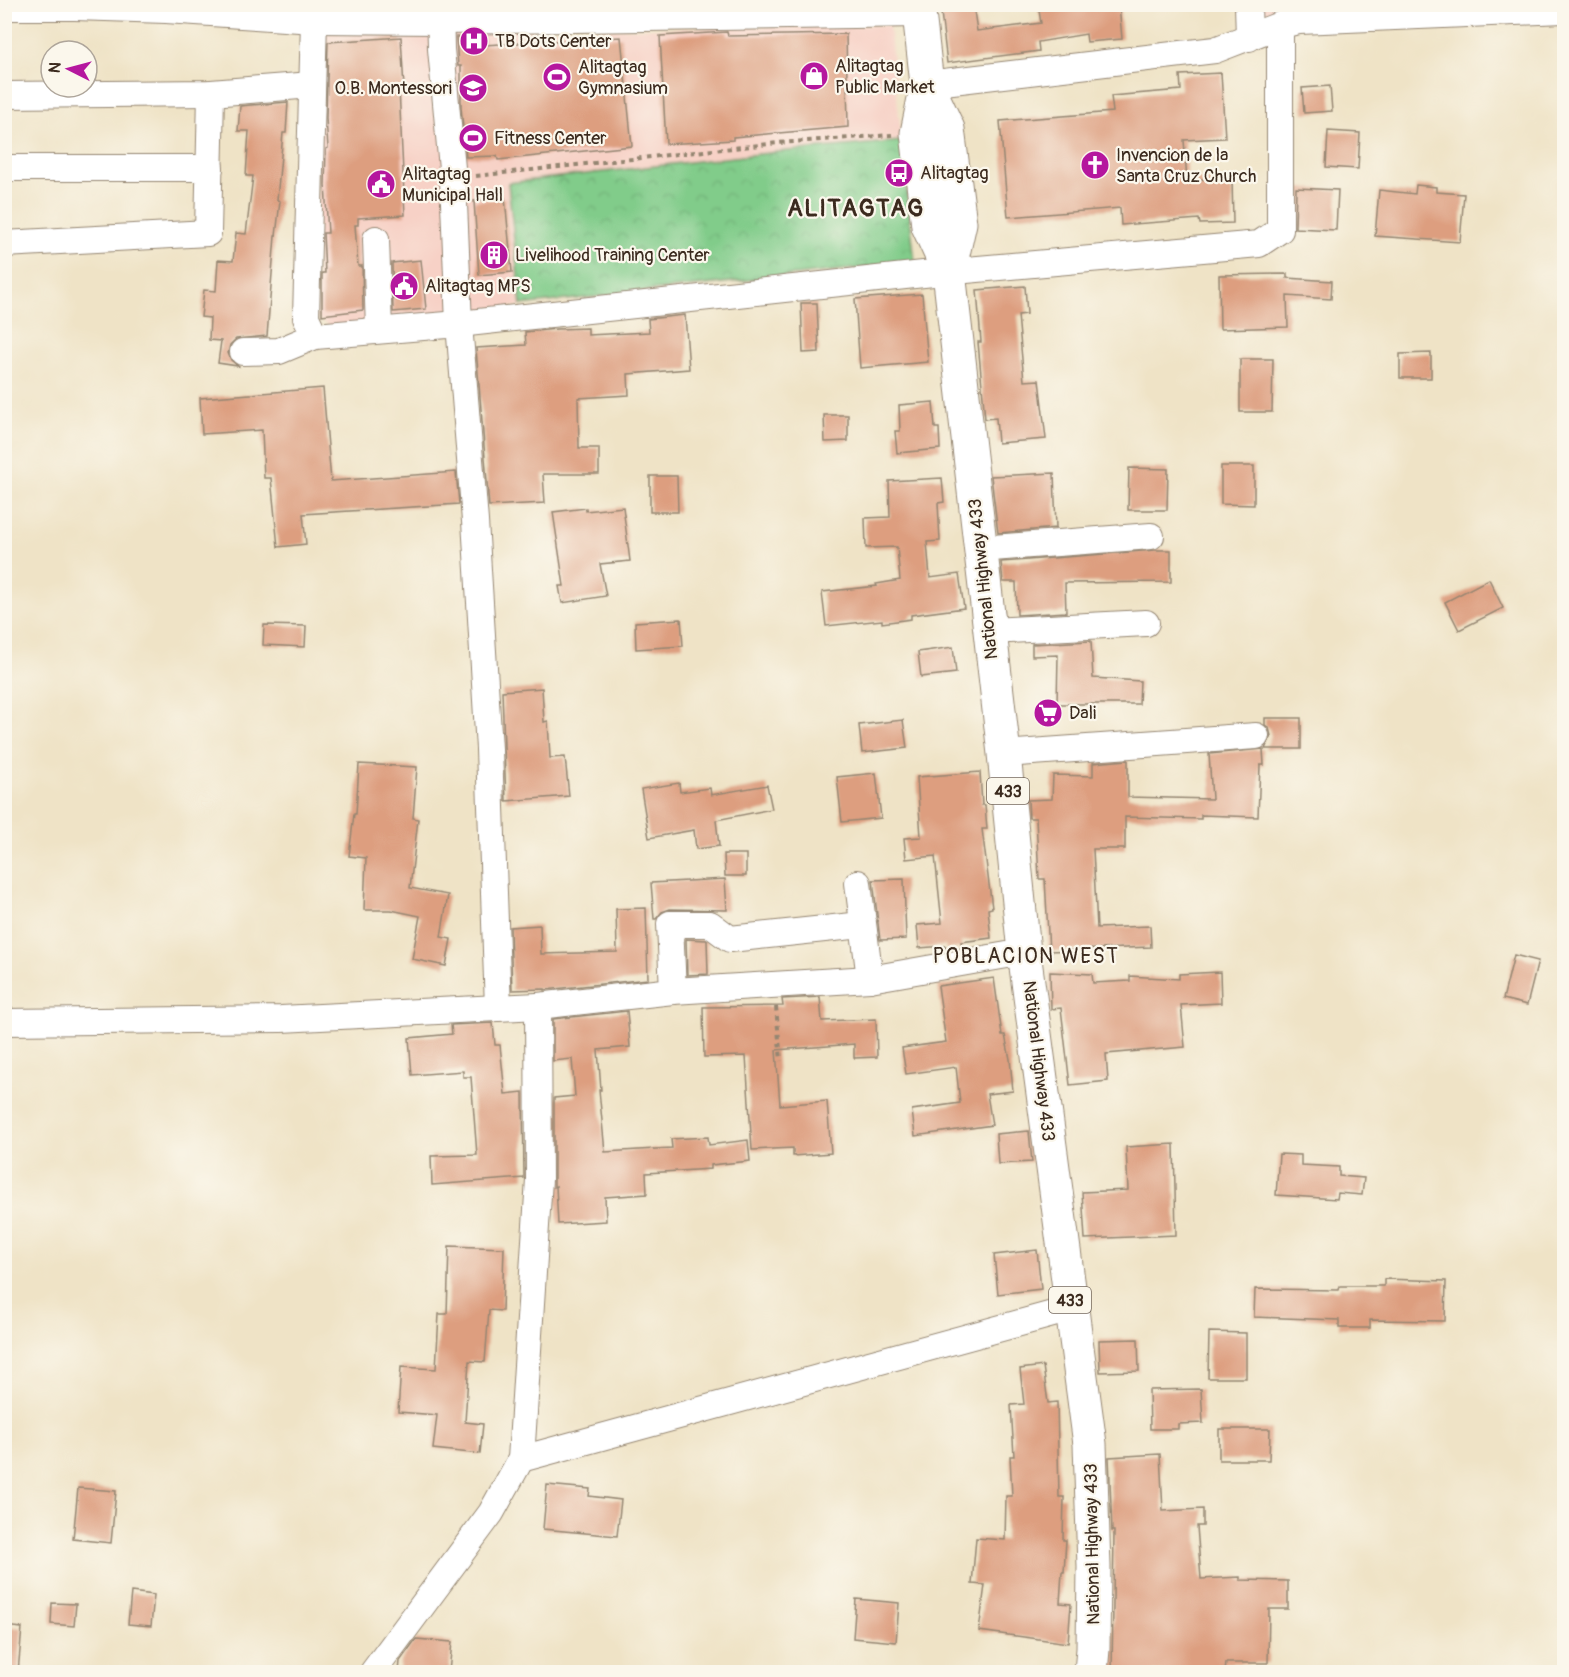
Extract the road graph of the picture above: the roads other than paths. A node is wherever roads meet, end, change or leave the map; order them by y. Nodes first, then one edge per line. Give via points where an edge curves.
1 (1248, 4) edge
2 (75, 6) edge
3 (4, 7) edge
4 (166, 7) edge
5 (918, 9) edge
6 (1564, 10) edge
7 (440, 13) edge
8 (304, 15) edge
9 (1280, 25) junction
10 (1248, 38) junction
11 (927, 84) junction
12 (312, 85) junction
13 (211, 93) junction
14 (4, 95) edge
15 (4, 168) edge
16 (210, 168) junction
17 (375, 239) dead end
18 (4, 244) edge
19 (949, 272) junction
20 (459, 324) junction
21 (379, 330) junction
22 (315, 336) junction
23 (243, 352) dead end
24 (1151, 536) dead end
25 (980, 549) junction
26 (1146, 624) dead end
27 (989, 631) junction
28 (1256, 736) dead end
29 (1004, 754) junction
30 (858, 883) dead end
31 (862, 926) junction
32 (1024, 952) junction
33 (870, 979) junction
34 (673, 991) junction
35 (538, 1006) junction
36 (498, 1008) junction
37 (4, 1022) edge
38 (1071, 1309) junction
39 (521, 1459) junction
40 (373, 1672) edge
41 (1091, 1672) edge

1 - 10 street
2 - 3 street
2 - 4 street
4 - 8 street
5 - 7 street
5 - 11 main road, National Highway 433 / 433
6 - 9 street
7 - 8 street
7 - 20 street
8 - 12 street
9 - 10 street
9 - 19 street via 1280,230 1259,244
10 - 11 street via 1215,50
11 - 19 main road, National Highway 433 / 433 via 917,133 928,226
11 - 19 main road, National Highway 433 / 433 via 948,129 960,223
12 - 13 street
12 - 22 street via 306,317
13 - 14 street
13 - 16 street
15 - 16 street
16 - 18 street via 208,233
17 - 21 street
19 - 20 street
19 - 25 main road, National Highway 433 / 433
20 - 21 street
20 - 36 street via 488,738
21 - 22 street
22 - 23 street via 279,351
24 - 25 street
25 - 27 main road, National Highway 433 / 433
26 - 27 street
27 - 29 main road, National Highway 433 / 433
28 - 29 street
29 - 32 main road, National Highway 433 / 433
30 - 31 street
31 - 33 street
31 - 34 street via 730,939 710,924 670,924
32 - 33 street
32 - 38 main road, National Highway 433 / 433
33 - 34 street
34 - 35 street
35 - 36 street
35 - 39 street via 540,1179
36 - 37 street via 281,1019
38 - 39 street
38 - 41 main road, National Highway 433 / 433 via 1090,1444 1094,1567
39 - 40 street via 491,1513

